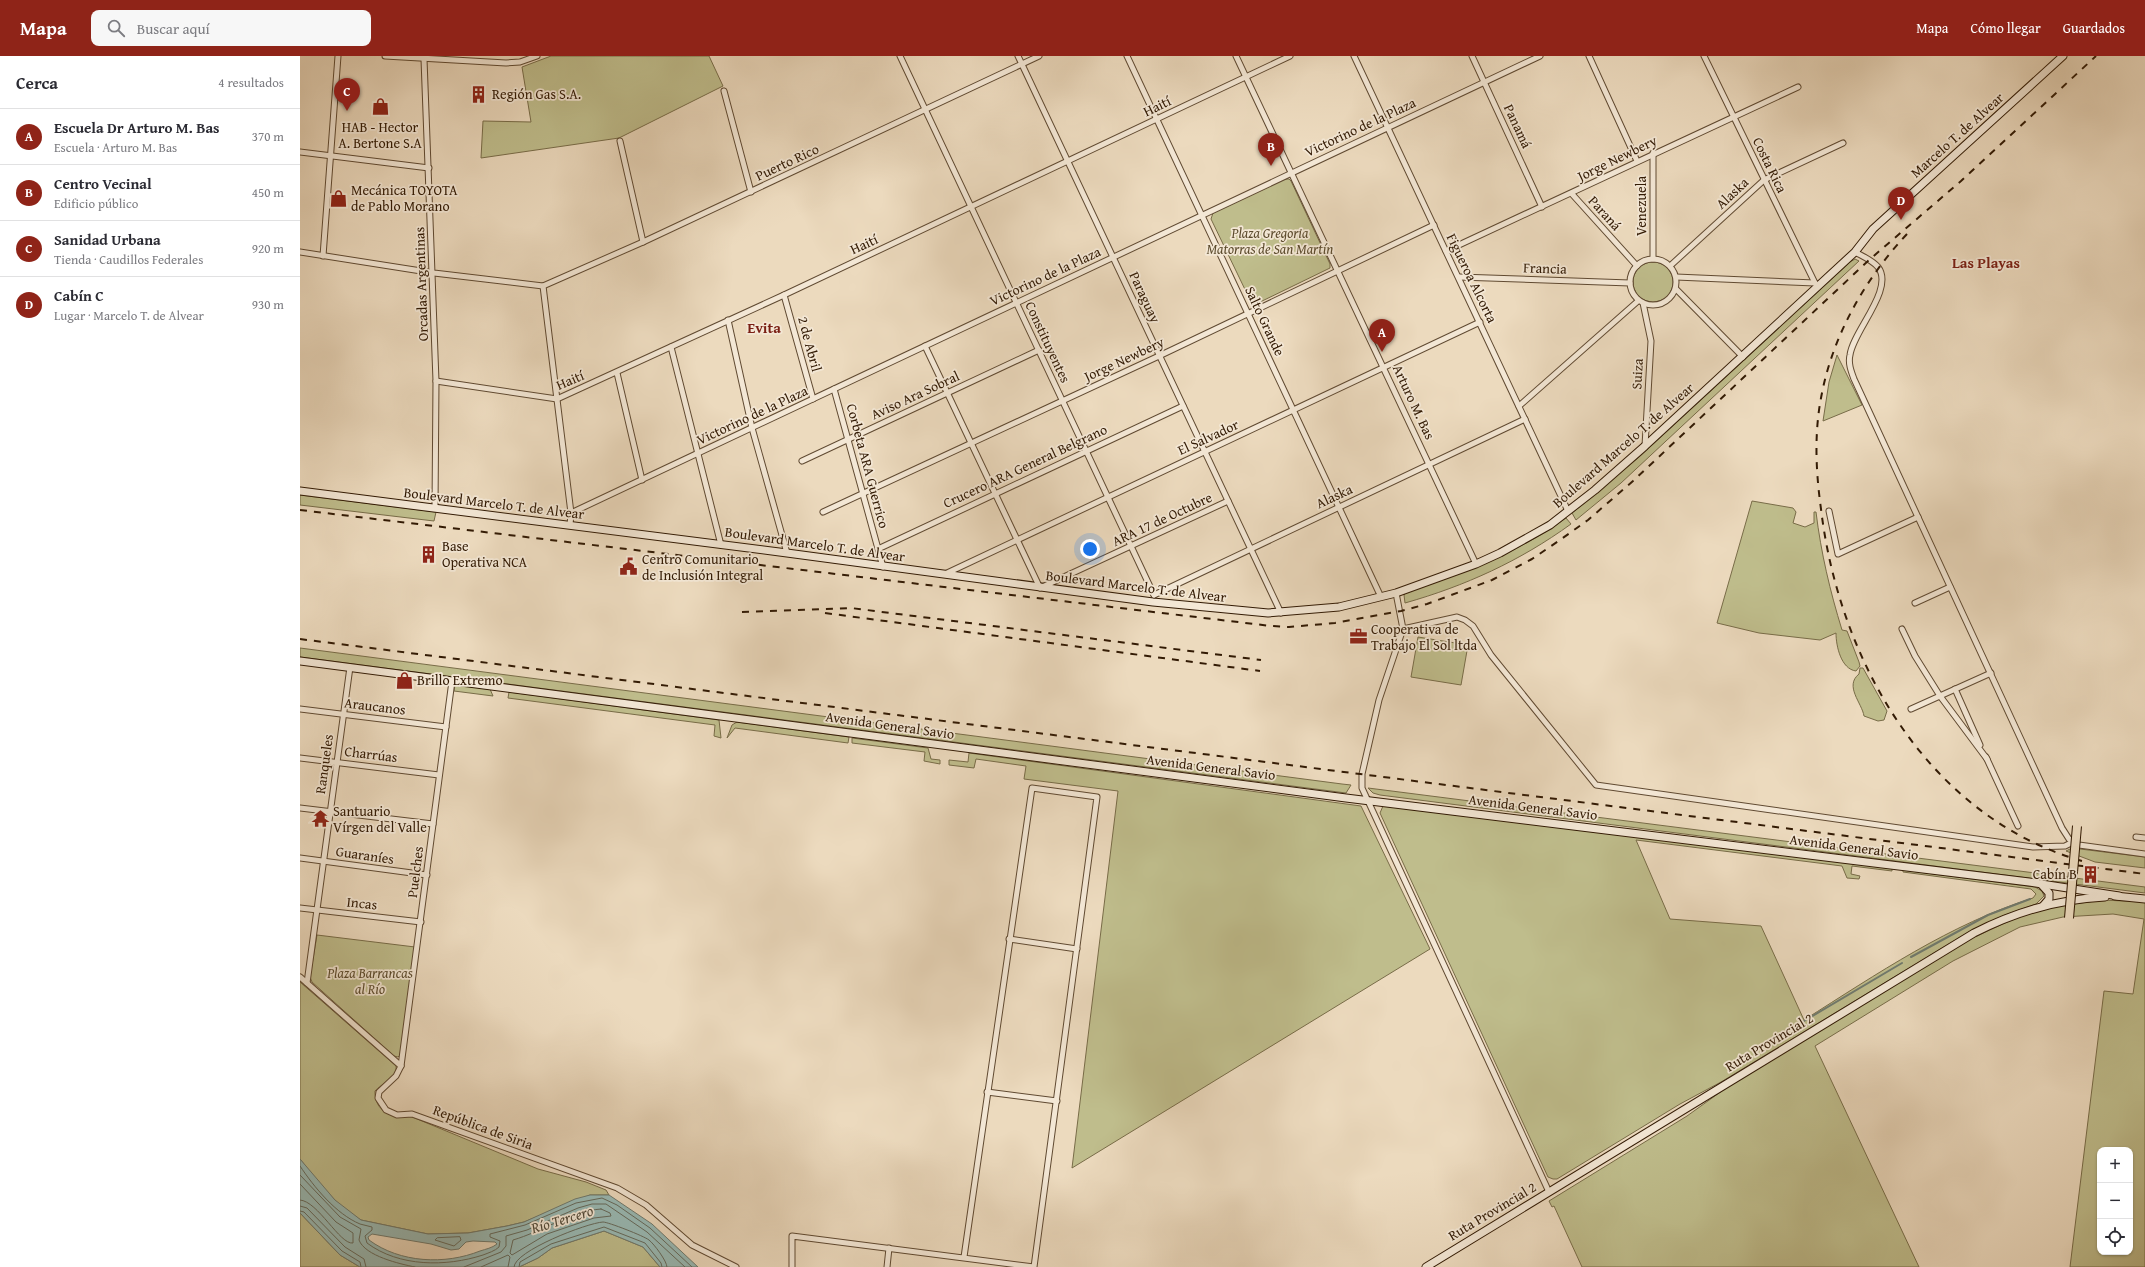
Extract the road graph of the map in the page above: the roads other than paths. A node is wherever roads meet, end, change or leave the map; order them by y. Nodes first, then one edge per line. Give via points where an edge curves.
1 (338, 56) edge
2 (385, 56) edge
3 (511, 56) edge
4 (537, 56) edge
5 (900, 56) edge
6 (1018, 56) edge
7 (1039, 56) edge
8 (1127, 56) edge
9 (1236, 56) edge
10 (1290, 56) edge
11 (1354, 56) edge
12 (1472, 56) edge
13 (1540, 56) edge
14 (1589, 56) edge
15 (1704, 56) edge
16 (2063, 56) edge
17 (424, 58) junction
18 (512, 63) junction
19 (1022, 64) junction
20 (1246, 76) junction
21 (1484, 82) junction
22 (1798, 87) dead end
23 (724, 91) dead end
24 (925, 110) junction
25 (1733, 117) junction
26 (1157, 119) junction
27 (1388, 128) junction
28 (620, 142) dead end
29 (1843, 143) dead end
30 (300, 152) edge
31 (1653, 153) junction
32 (331, 156) junction
33 (1068, 161) junction
34 (1637, 161) junction
35 (428, 168) junction
36 (1292, 172) junction
37 (1764, 180) junction
38 (751, 192) junction
39 (1572, 194) junction
40 (971, 207) junction
41 (1542, 207) junction
42 (1202, 215) junction
43 (1434, 225) junction
44 (643, 242) junction
45 (1446, 251) junction
46 (300, 252) edge
47 (1854, 252) junction
48 (323, 256) junction
49 (1113, 257) junction
50 (1653, 259) junction
51 (1637, 266) junction
52 (1670, 266) junction
53 (1337, 270) junction
54 (434, 273) junction
55 (1458, 277) junction
56 (1676, 277) junction
57 (1630, 283) junction
58 (1816, 285) junction
59 (543, 286) junction
60 (1676, 289) junction
61 (784, 295) junction
62 (1641, 302) junction
63 (1016, 303) junction
64 (1248, 313) junction
65 (728, 320) junction
66 (1480, 322) junction
67 (925, 346) junction
68 (671, 347) junction
69 (1039, 350) junction
70 (1159, 356) junction
71 (1743, 356) junction
72 (1384, 368) junction
73 (617, 372) junction
74 (436, 381) junction
75 (834, 389) junction
76 (947, 393) junction
77 (813, 399) junction
78 (557, 400) junction
79 (1063, 401) junction
80 (1183, 406) junction
81 (1519, 406) junction
82 (1294, 410) junction
83 (1525, 419) junction
84 (752, 428) junction
85 (849, 440) junction
86 (971, 444) junction
87 (1645, 446) junction
88 (1086, 450) junction
89 (1204, 452) junction
90 (697, 454) junction
91 (802, 462) dead end
92 (1430, 464) junction
93 (642, 480) junction
94 (300, 491) edge
95 (864, 493) junction
96 (995, 493) junction
97 (1108, 498) junction
98 (1228, 501) junction
99 (1339, 507) junction
100 (434, 508) junction
101 (1568, 511) junction
102 (1828, 511) dead end
103 (823, 512) dead end
104 (571, 513) junction
105 (1918, 517) junction
106 (570, 525) junction
107 (1017, 540) junction
108 (721, 544) junction
109 (1131, 546) junction
110 (878, 549) junction
111 (1250, 549) junction
112 (787, 553) junction
113 (1476, 564) junction
114 (882, 567) junction
115 (945, 574) junction
116 (1950, 587) junction
117 (1040, 588) junction
118 (1396, 592) junction
119 (1382, 597) junction
120 (1153, 598) junction
121 (1915, 603) dead end
122 (1280, 613) junction
123 (1403, 629) junction
124 (1902, 629) dead end
125 (300, 661) edge
126 (350, 667) junction
127 (1991, 673) junction
128 (452, 681) junction
129 (1955, 689) junction
130 (1940, 696) junction
131 (300, 709) edge
132 (1911, 709) dead end
133 (343, 714) junction
134 (446, 727) junction
135 (300, 758) edge
136 (1987, 759) junction
137 (337, 762) junction
138 (439, 775) junction
139 (1367, 800) junction
140 (300, 808) edge
141 (330, 812) junction
142 (433, 824) junction
143 (2018, 826) dead end
144 (2078, 826) dead end
145 (2136, 837) dead end
146 (2145, 838) edge
147 (2073, 842) junction
148 (2145, 854) edge
149 (300, 858) edge
150 (323, 861) junction
151 (427, 875) junction
152 (2039, 883) junction
153 (2119, 896) junction
154 (2145, 899) edge
155 (2043, 906) junction
156 (300, 908) edge
157 (317, 910) junction
158 (2069, 918) dead end
159 (421, 922) junction
160 (1009, 939) junction
161 (1077, 949) junction
162 (300, 977) edge
163 (307, 983) junction
164 (401, 1066) junction
165 (987, 1092) junction
166 (1057, 1101) junction
167 (1549, 1192) junction
168 (889, 1248) junction
169 (964, 1258) junction
170 (736, 1267) edge
171 (792, 1267) edge
172 (887, 1267) edge
173 (1426, 1267) edge

1 - 32 street
2 - 17 street
3 - 18 street
4 - 18 street
5 - 24 street, Constituyentes
6 - 19 street, Paraguay
7 - 19 street, Puerto Rico
8 - 26 street, Salto Grande
9 - 20 street, Arturo M. Bas
10 - 20 street, Haití
11 - 27 street, Figueroa Alcorta
12 - 21 street, Panamá
13 - 21 street, Victorino de la Plaza
14 - 34 street, Venezuela
15 - 25 street, Costa Rica
16 - 47 main road, Marcelo T. de Alvear via 1873,229
17 - 18 street
17 - 35 street, Orcadas Argentinas
19 - 24 street, Puerto Rico
19 - 33 street, Paraguay
20 - 26 street, Haití
20 - 36 street, Arturo M. Bas
21 - 27 street, Victorino de la Plaza
21 - 41 street, Panamá
22 - 25 street, Jorge Newbery
23 - 38 street
24 - 38 street, Puerto Rico
24 - 40 street, Constituyentes
25 - 31 street, Jorge Newbery
25 - 37 street, Costa Rica
26 - 33 street, Haití
26 - 42 street, Salto Grande
27 - 36 street, Victorino de la Plaza
27 - 43 street, Figueroa Alcorta
28 - 44 street
29 - 37 street, Alaska
30 - 32 street
31 - 34 street, Jorge Newbery
31 - 50 street, Venezuela
32 - 35 street
32 - 48 street
33 - 40 street, Haití
33 - 49 street, Paraguay
34 - 39 street, Jorge Newbery
35 - 54 street, Orcadas Argentinas
36 - 42 street, Victorino de la Plaza
36 - 53 street, Arturo M. Bas
37 - 52 street, Alaska
37 - 58 street, Costa Rica
38 - 44 street, Puerto Rico
39 - 41 street, Jorge Newbery
39 - 51 street, Paraná
40 - 61 street, Haití
40 - 63 street, Constituyentes
41 - 45 street, Jorge Newbery
42 - 49 street, Victorino de la Plaza
42 - 64 street, Salto Grande
43 - 45 street, Figueroa Alcorta
43 - 53 street, Jorge Newbery
44 - 59 street, Puerto Rico
45 - 55 street, Figueroa Alcorta
46 - 48 street
47 - 58 main road, Boulevard Marcelo T. de Alvear
47 - 105 street via 1878,268 1882,282 1879,294 1852,348 1850,369
48 - 54 street
49 - 63 street, Victorino de la Plaza
49 - 70 street, Paraguay
50 - 51 street
50 - 52 street
51 - 57 street
52 - 56 street
53 - 64 street, Jorge Newbery
53 - 72 street, Arturo M. Bas
54 - 59 street
54 - 74 street, Orcadas Argentinas
55 - 57 street, Francia
55 - 66 street, Figueroa Alcorta
56 - 58 street
56 - 60 street
57 - 62 street via 1632,293
58 - 71 main road, Boulevard Marcelo T. de Alvear
59 - 78 street
60 - 62 street via 1662,304 1650,306
60 - 71 street
61 - 65 street, Haití
61 - 77 street, 2 de Abril
62 - 81 street
62 - 87 street, Suiza via 1651,340
63 - 67 street, Victorino de la Plaza
63 - 69 street, Constituyentes
64 - 70 street, Jorge Newbery
64 - 82 street, Salto Grande
65 - 68 street, Haití
65 - 84 street
66 - 72 street, El Salvador
66 - 81 street, Figueroa Alcorta
67 - 75 street, Victorino de la Plaza
67 - 76 street
68 - 73 street, Haití
68 - 90 street
69 - 76 street, Aviso Ara Sobral
69 - 79 street, Constituyentes
70 - 79 street, Jorge Newbery
70 - 80 street, Paraguay
71 - 87 main road, Boulevard Marcelo T. de Alvear
72 - 82 street, El Salvador
72 - 92 street, Arturo M. Bas
73 - 78 street, Haití
73 - 93 street
74 - 78 street, Haití
74 - 100 street, Orcadas Argentinas
75 - 77 street, Victorino de la Plaza
75 - 85 street, Corbeta ARA Guerrico
76 - 85 street, Aviso Ara Sobral
76 - 86 street
77 - 84 street, Victorino de la Plaza
78 - 104 street
79 - 86 street, Jorge Newbery
79 - 88 street, Constituyentes
80 - 88 street, Crucero ARA General Belgrano
80 - 89 street, Paraguay
81 - 83 street, Figueroa Alcorta
82 - 89 street, El Salvador
82 - 99 street, Salto Grande
83 - 92 street, Alaska
83 - 101 street, Figueroa Alcorta
84 - 90 street, Victorino de la Plaza
84 - 112 street
85 - 91 street, Aviso Ara Sobral
85 - 95 street, Corbeta ARA Guerrico
86 - 95 street, Jorge Newbery
86 - 96 street
87 - 101 main road, Boulevard Marcelo T. de Alvear
88 - 96 street, Crucero ARA General Belgrano
88 - 97 street, Constituyentes
89 - 97 street, El Salvador
89 - 98 street, Paraguay
90 - 93 street, Victorino de la Plaza
90 - 108 street
92 - 99 street, Alaska
92 - 113 street, Arturo M. Bas
93 - 104 street, Victorino de la Plaza
94 - 100 main road, Boulevard Marcelo T. de Alvear
95 - 103 street, Jorge Newbery
95 - 110 street, Corbeta ARA Guerrico
96 - 107 street
96 - 110 street, Crucero ARA General Belgrano
97 - 107 street, El Salvador
97 - 109 street, Constituyentes
98 - 109 street, ARA 17 de Octubre
98 - 111 street, Paraguay
99 - 111 street, Alaska
99 - 119 street, Salto Grande
100 - 106 main road, Boulevard Marcelo T. de Alvear
101 - 113 main road, Boulevard Marcelo T. de Alvear via 1526,540
102 - 105 street via 1838,554
104 - 106 street
105 - 116 street
106 - 108 main road, Boulevard Marcelo T. de Alvear
107 - 115 street, El Salvador
107 - 117 street
108 - 112 main road, Boulevard Marcelo T. de Alvear
109 - 117 street, ARA 17 de Octubre
109 - 120 street, Constituyentes
110 - 114 street, Corbeta ARA Guerrico
111 - 120 street, Alaska
111 - 122 street, Paraguay
112 - 114 main road, Boulevard Marcelo T. de Alvear
113 - 118 main road, Boulevard Marcelo T. de Alvear
114 - 115 main road, Boulevard Marcelo T. de Alvear
115 - 117 main road, Boulevard Marcelo T. de Alvear
116 - 121 street
116 - 127 street
117 - 120 main road, Boulevard Marcelo T. de Alvear
118 - 119 main road, Boulevard Marcelo T. de Alvear
118 - 123 street
119 - 122 main road, Boulevard Marcelo T. de Alvear via 1339,607
120 - 122 main road, Boulevard Marcelo T. de Alvear via 1253,613
123 - 139 street via 1381,693 1364,766 1362,784
123 - 147 street via 1457,617 1465,620 1596,785 2033,847 2065,846
124 - 130 street via 1915,656
125 - 126 main road, Avenida General Savio
126 - 128 main road, Avenida General Savio
126 - 133 street, Ranqueles
127 - 129 street
127 - 147 street via 2065,834
128 - 134 street, Puelches
128 - 139 main road, Avenida General Savio
129 - 130 street
129 - 136 street
130 - 132 street
130 - 136 street
131 - 133 street, Araucanos
133 - 134 street, Araucanos
133 - 137 street, Ranqueles
134 - 138 street, Puelches
135 - 137 street, Charrúas
136 - 143 street
137 - 138 street, Charrúas
137 - 141 street, Ranqueles
138 - 142 street, Puelches
139 - 152 main road, Avenida General Savio
139 - 167 street
140 - 141 street
141 - 142 street
141 - 150 street, Ranqueles
142 - 151 street, Puelches
144 - 158 main road, bridge
145 - 146 street
147 - 148 street
149 - 150 street, Guaraníes
150 - 151 street, Guaraníes
150 - 157 street, Ranqueles
151 - 159 street, Puelches
152 - 153 main road, Avenida General Savio
152 - 155 main road via 2045,886 2049,893 2049,900
153 - 154 main road, Ruta Provincial 2
153 - 155 main road, Ruta Provincial 2
155 - 167 main road, Ruta Provincial 2 via 1999,921 1960,941
156 - 157 street, Incas
157 - 159 street, Incas
157 - 163 street, Ranqueles
159 - 164 street, Puelches
160 - 161 street
160 - 161 street via 1032,788 1097,797
160 - 165 street
161 - 166 street
162 - 163 street
163 - 164 street
164 - 170 street, República de Siria via 396,1076 379,1092 378,1098 386,1110 397,1115 412,1114 617,1188 646,1205 692,1245
165 - 166 street
165 - 169 street
166 - 169 street via 1034,1267
167 - 173 main road, Ruta Provincial 2
168 - 169 street
168 - 171 street via 792,1236
168 - 172 street

